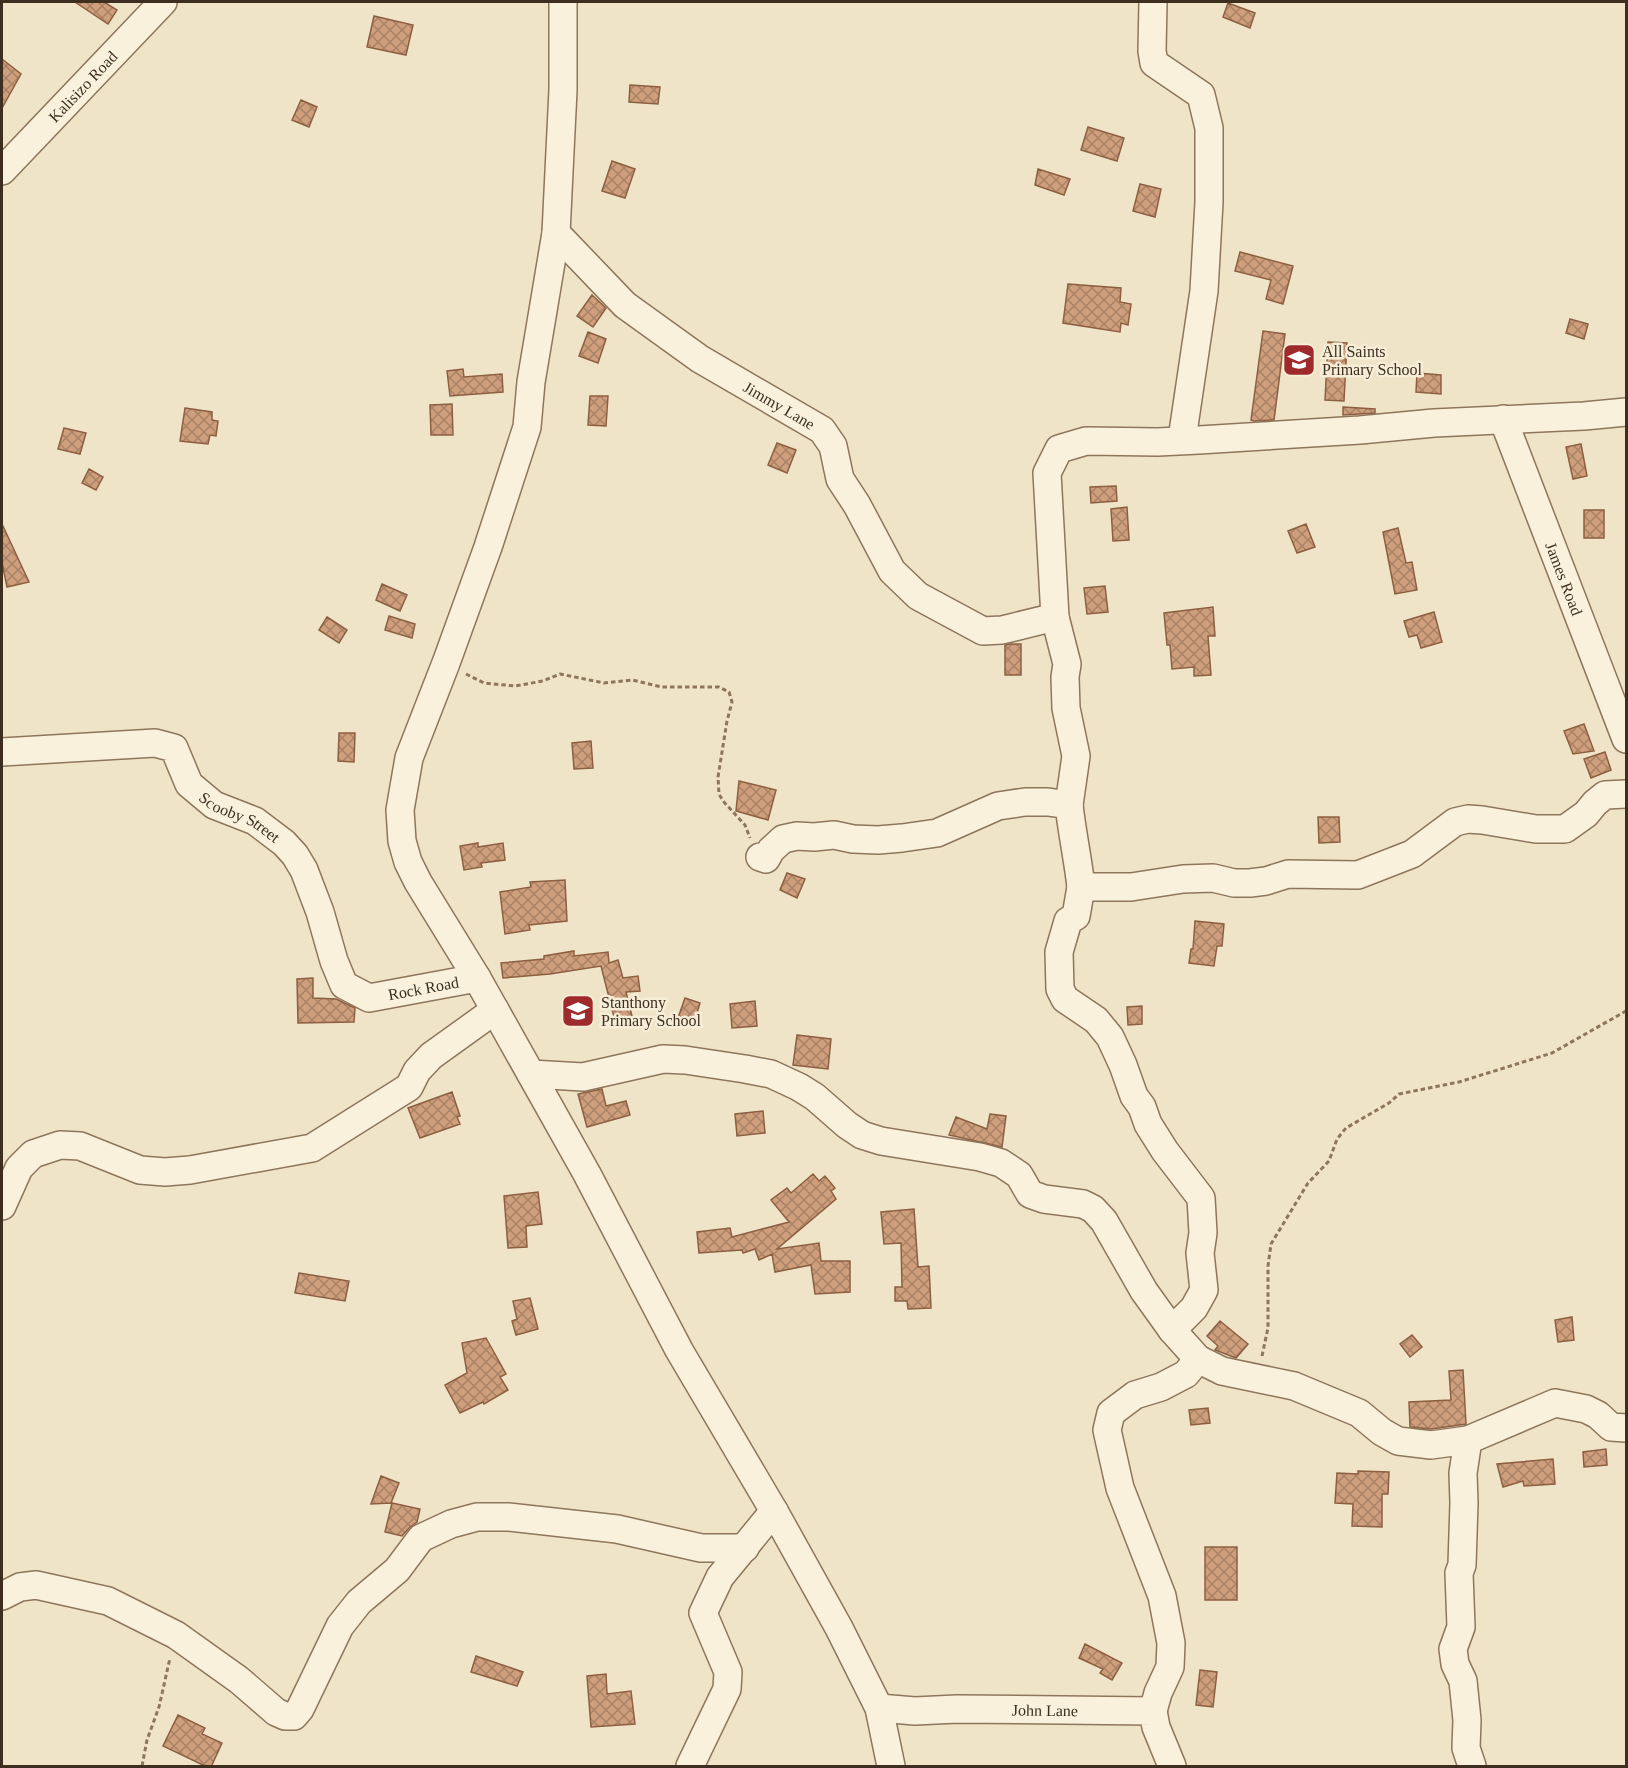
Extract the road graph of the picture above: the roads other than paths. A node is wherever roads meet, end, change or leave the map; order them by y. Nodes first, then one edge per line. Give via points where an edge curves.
1 (163, 2) edge
2 (563, 2) edge
3 (1153, 2) edge
4 (2, 171) edge
5 (556, 233) junction
6 (1626, 412) edge
7 (1503, 419) junction
8 (1182, 439) junction
9 (1055, 617) junction
10 (1626, 740) edge
11 (2, 752) edge
12 (1626, 794) edge
13 (1069, 806) junction
14 (760, 857) road end
15 (1081, 887) junction
16 (477, 978) junction
17 (369, 998) joint
18 (495, 1010) junction
19 (531, 1074) junction
20 (2, 1206) edge
21 (1172, 1330) junction
22 (1198, 1359) junction
23 (1626, 1428) edge
24 (1468, 1440) junction
25 (774, 1511) junction
26 (745, 1548) junction
27 (2, 1596) edge
28 (879, 1708) junction
29 (1152, 1711) junction
30 (690, 1767) edge
31 (891, 1767) edge
32 (1172, 1767) edge
33 (1472, 1767) edge

1 - 4 street, Kalisizo Road
2 - 5 street
3 - 8 street via 1154,63 1201,95 1209,128 1203,291
5 - 9 street, Jimmy Lane via 625,305 700,359 822,430 833,446 840,479 892,571 918,596 983,631
5 - 16 street via 527,427 488,547 409,758 400,810 408,862
6 - 7 street
7 - 8 street
7 - 10 street, James Road
8 - 9 street via 1086,441 1059,449 1047,473
9 - 13 street via 1067,664 1066,708 1076,756
11 - 17 street, Scooby Street via 155,743 174,748 189,784 214,805 255,820 295,855 316,901 344,985
12 - 15 street via 1605,795 1565,829 1468,819 1455,822 1412,854 1358,875 1288,874 1250,883 1213,878 1131,887
13 - 14 street via 1036,802 998,806 937,833 902,838 797,836 783,839 766,859
13 - 15 street
15 - 21 street via 1076,916 1068,921 1060,943 1060,989 1065,999 1096,1020 1110,1037 1148,1124 1201,1198 1204,1290 1194,1308
16 - 17 street, Rock Road
16 - 18 street
18 - 19 street
18 - 20 street via 431,1056 409,1087 312,1148 165,1173 140,1170 81,1146 60,1145 33,1154 19,1168
19 - 21 street via 583,1077 663,1059 745,1069 771,1074 799,1087 862,1135 1001,1163 1018,1175 1030,1194 1093,1209
19 - 25 street via 679,1350
21 - 22 street
22 - 24 street via 1222,1371 1294,1386 1359,1413 1398,1442 1431,1445
22 - 29 street via 1186,1374 1135,1395 1111,1413 1107,1430 1120,1488 1162,1596 1171,1643 1170,1667
23 - 24 street via 1611,1427 1586,1409 1555,1403
24 - 33 street via 1462,1473 1461,1627 1453,1649 1463,1681 1466,1748
25 - 26 street
25 - 28 street
26 - 27 street via 701,1548 617,1529 508,1517 477,1517 451,1524 421,1539 397,1570 359,1602 340,1626 294,1716 276,1712 176,1635 108,1601 36,1585 20,1587
26 - 30 street via 720,1578 703,1613 728,1672 727,1689
28 - 29 street, John Lane
28 - 31 street
29 - 32 street

